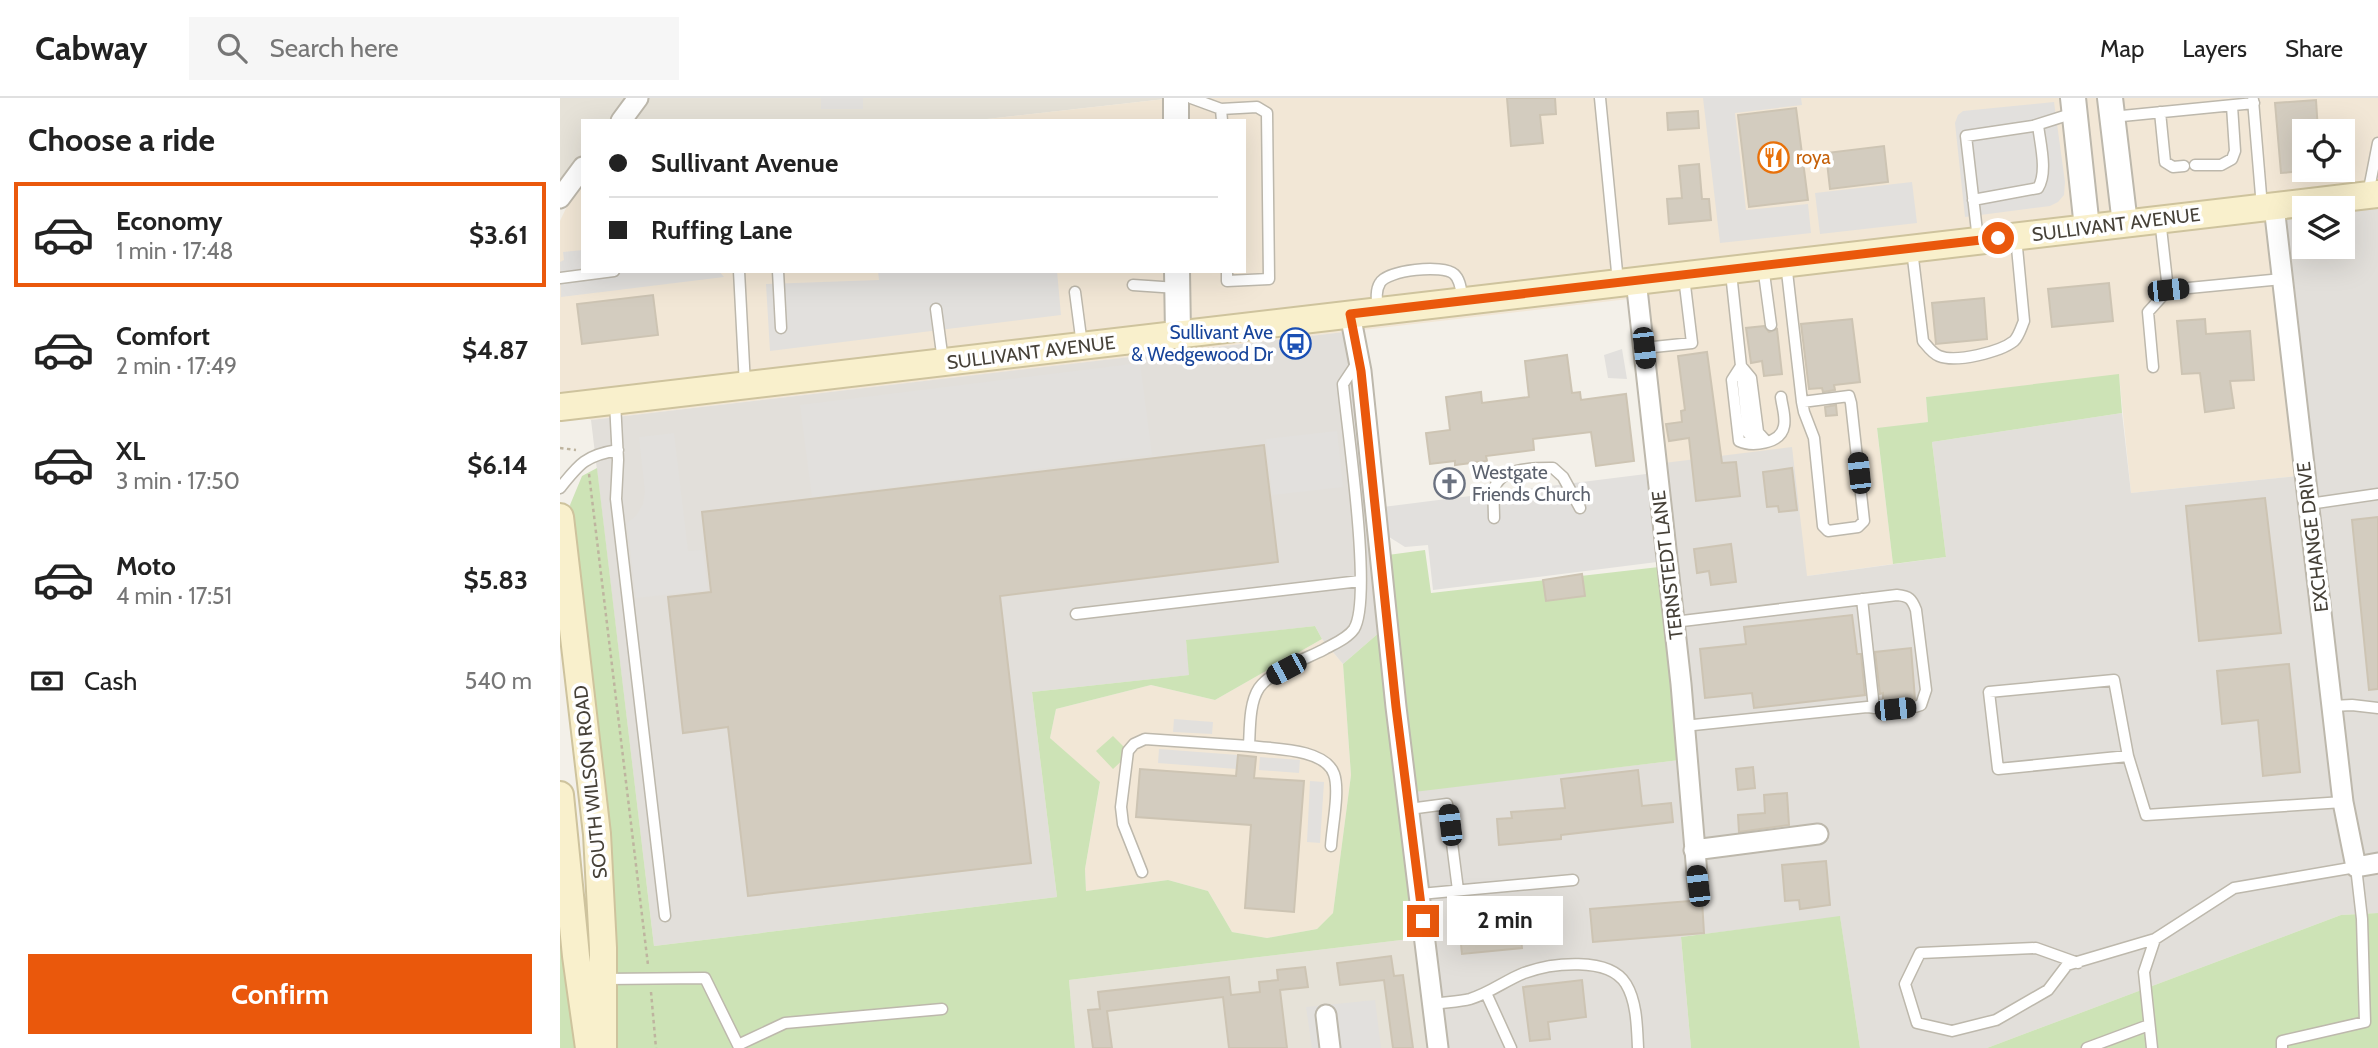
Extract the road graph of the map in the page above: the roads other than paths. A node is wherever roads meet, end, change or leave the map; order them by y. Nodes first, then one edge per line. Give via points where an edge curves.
1 (1176, 98) edge
2 (1191, 98) edge
3 (1600, 98) edge
4 (632, 100) edge
5 (2253, 101) edge
6 (2074, 105) edge
7 (2232, 106) junction
8 (2111, 107) edge
9 (1222, 108) junction
10 (2160, 112) junction
11 (622, 119) edge
12 (1176, 119) edge
13 (1222, 119) edge
14 (2038, 125) junction
15 (2378, 143) edge
16 (581, 170) edge
17 (2373, 194) edge
18 (560, 198) edge
19 (1973, 200) junction
20 (2268, 206) junction
21 (2161, 219) junction
22 (2125, 223) junction
23 (2087, 228) junction
24 (2015, 236) junction
25 (1978, 240) junction
26 (1912, 248) junction
27 (1774, 264) junction
28 (1731, 269) junction
29 (599, 273) edge
30 (739, 273) edge
31 (778, 273) edge
32 (1227, 273) edge
33 (1683, 275) junction
34 (560, 278) edge
35 (2282, 279) junction
36 (1177, 280) edge
37 (1627, 281) junction
38 (1133, 285) dead end
39 (2168, 290) junction
40 (1075, 292) dead end
41 (1463, 301) junction
42 (936, 309) dead end
43 (1378, 311) junction
44 (1350, 314) junction
45 (1771, 325) dead end
46 (781, 328) dead end
47 (1178, 334) junction
48 (1082, 346) junction
49 (1644, 348) junction
50 (1359, 359) junction
51 (944, 362) junction
52 (1741, 366) junction
53 (2153, 367) dead end
54 (745, 386) junction
55 (1781, 397) dead end
56 (615, 401) junction
57 (1802, 402) junction
58 (560, 407) edge
59 (1767, 442) junction
60 (618, 450) junction
61 (560, 488) edge
62 (2378, 494) edge
63 (2309, 504) junction
64 (1580, 508) dead end
65 (560, 517) edge
66 (1494, 518) dead end
67 (1360, 581) junction
68 (1862, 599) junction
69 (1076, 614) dead end
70 (1674, 622) junction
71 (2332, 706) junction
72 (1874, 708) junction
73 (2378, 709) edge
74 (1684, 726) junction
75 (1249, 746) junction
76 (2128, 756) junction
77 (560, 795) edge
78 (2343, 802) junction
79 (1409, 808) junction
80 (1818, 834) dead end
81 (1331, 846) dead end
82 (1694, 850) junction
83 (2378, 863) edge
84 (2356, 867) junction
85 (1142, 873) dead end
86 (1573, 880) dead end
87 (1698, 886) dead end
88 (1458, 890) junction
89 (1420, 894) junction
90 (665, 916) dead end
91 (2155, 939) junction
92 (2078, 962) junction
93 (604, 979) junction
94 (1486, 993) junction
95 (1433, 1004) junction
96 (942, 1009) dead end
97 (1326, 1015) dead end
98 (2149, 1025) junction
99 (589, 1048) edge
100 (603, 1048) edge
101 (1330, 1048) edge
102 (1438, 1048) edge
103 (1511, 1048) edge
104 (1638, 1048) edge
105 (2087, 1048) edge
106 (2152, 1048) edge
107 (2282, 1048) edge

1 - 12 street
2 - 9 lane
3 - 37 lane
4 - 11 street
5 - 7 lane
5 - 20 lane
6 - 14 lane
6 - 23 street
7 - 10 lane
7 - 10 lane via 2235,151 2232,159 2221,165 2173,167 2165,162
8 - 10 lane
8 - 22 street
9 - 13 lane
9 - 32 lane via 1257,107 1267,113 1269,279 1227,281
14 - 19 lane via 2042,173 2038,188
14 - 19 lane via 1966,136
15 - 17 lane
16 - 18 street
17 - 20 main road, SULLIVANT AVENUE
19 - 25 lane
20 - 21 main road, SULLIVANT AVENUE
20 - 35 street, EXCHANGE DRIVE
21 - 22 main road, SULLIVANT AVENUE
21 - 39 lane
22 - 23 main road, SULLIVANT AVENUE
23 - 24 main road, SULLIVANT AVENUE
24 - 25 main road, SULLIVANT AVENUE
24 - 26 lane via 2024,321 2016,339 1989,352 1954,358 1941,357 1923,341
25 - 26 main road, SULLIVANT AVENUE
26 - 27 main road, SULLIVANT AVENUE
27 - 28 main road, SULLIVANT AVENUE
27 - 45 lane
27 - 57 lane
28 - 33 main road, SULLIVANT AVENUE
28 - 52 lane
29 - 34 lane
30 - 54 lane
31 - 46 lane
33 - 37 main road, SULLIVANT AVENUE
33 - 49 lane via 1692,344
35 - 39 lane
35 - 63 street, EXCHANGE DRIVE
36 - 38 lane
36 - 47 street
37 - 41 main road, SULLIVANT AVENUE
37 - 49 street, TERNSTEDT LANE
39 - 53 lane via 2148,313
40 - 48 lane
41 - 43 main road, SULLIVANT AVENUE
41 - 43 lane via 1454,274 1445,269 1410,271 1380,282
42 - 51 lane
43 - 44 main road, SULLIVANT AVENUE
44 - 47 main road, SULLIVANT AVENUE
44 - 50 street
47 - 48 main road, SULLIVANT AVENUE
48 - 51 main road, SULLIVANT AVENUE
49 - 70 street, TERNSTEDT LANE
50 - 67 lane via 1343,384
50 - 79 street
51 - 54 main road, SULLIVANT AVENUE
52 - 59 lane via 1751,378 1758,432
52 - 59 lane via 1732,380 1739,441
54 - 56 main road, SULLIVANT AVENUE
55 - 59 lane via 1785,425 1782,433
56 - 58 main road, SULLIVANT AVENUE
56 - 60 lane
57 - 57 lane via 1814,439 1823,526 1828,531 1858,527 1864,520 1852,402 1849,396
60 - 61 lane via 583,461
60 - 90 lane via 616,499
62 - 63 lane
63 - 71 street, EXCHANGE DRIVE
64 - 66 lane via 1563,477 1553,468 1540,468 1510,472 1500,479 1494,488
65 - 93 main road, SOUTH WILSON ROAD via 597,834
67 - 69 lane
67 - 75 lane via 1359,618 1353,630 1267,679 1257,690
68 - 70 lane
68 - 72 lane
68 - 72 lane via 1897,594 1913,601 1926,690 1921,705 1883,711
70 - 74 street, TERNSTEDT LANE
71 - 73 lane
71 - 78 street, EXCHANGE DRIVE
72 - 74 lane
74 - 82 street, TERNSTEDT LANE
75 - 81 lane via 1312,754 1325,761 1334,773
75 - 85 lane via 1145,739 1128,751 1121,807
76 - 76 lane via 2114,680 1989,692 1998,769
76 - 78 lane via 2146,815
77 - 99 main road, SOUTH WILSON ROAD
78 - 84 street, EXCHANGE DRIVE
79 - 88 lane via 1447,804
79 - 89 street
80 - 82 street
82 - 87 street, TERNSTEDT LANE
83 - 84 street
84 - 91 lane via 2234,888
84 - 107 lane via 2365,1022 2282,1041
86 - 88 lane
88 - 89 lane
89 - 95 street
91 - 92 lane
91 - 98 lane via 2144,972
92 - 92 lane via 2067,965 2048,990 1996,1020 1952,1031 1917,1023 1905,984 1920,953 2036,948
93 - 96 lane via 705,978 738,1045 785,1023
93 - 100 main road, SOUTH WILSON ROAD
94 - 95 lane
94 - 103 lane
94 - 104 lane via 1524,973 1576,964 1602,966 1626,984
95 - 102 street
97 - 101 street
98 - 105 lane
98 - 106 lane

